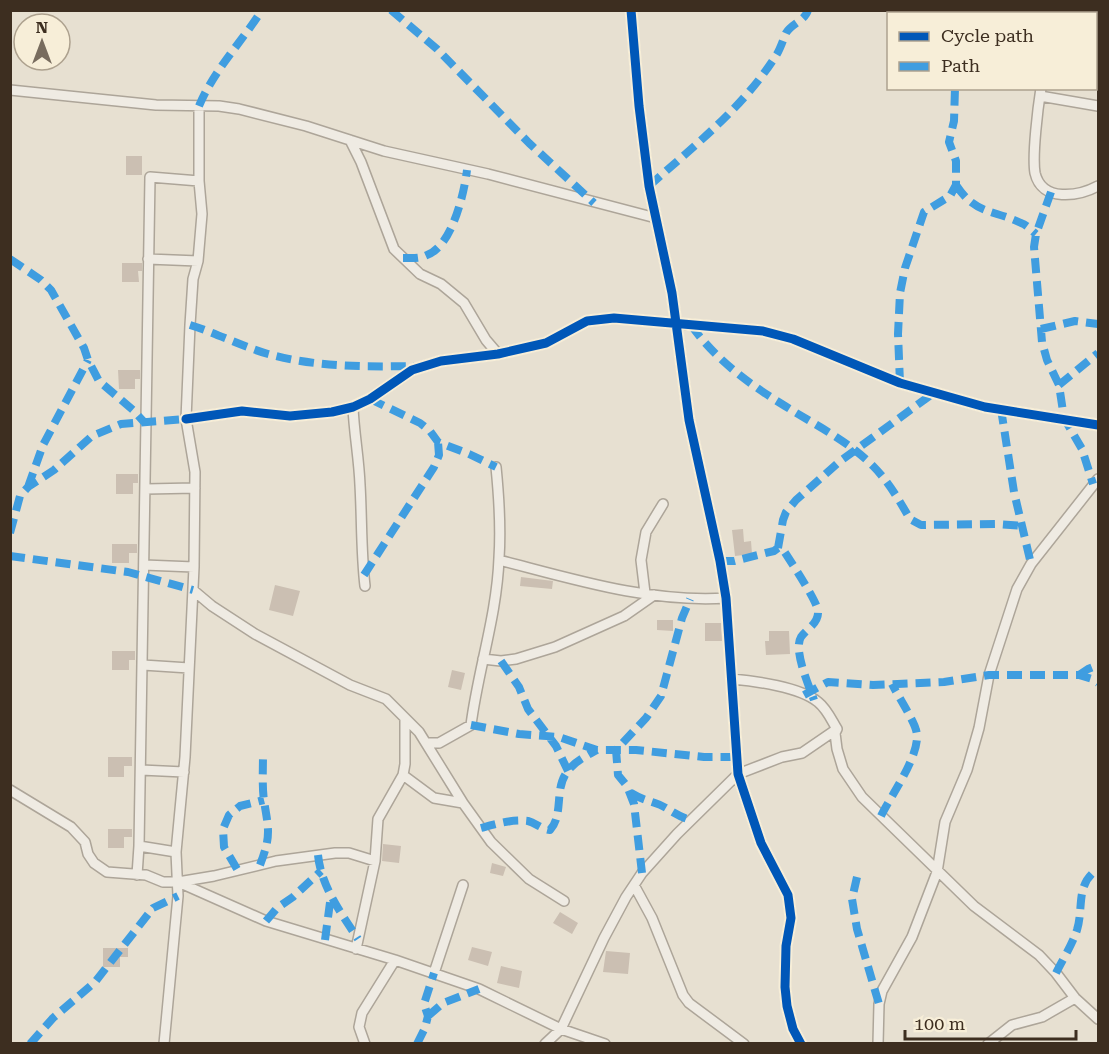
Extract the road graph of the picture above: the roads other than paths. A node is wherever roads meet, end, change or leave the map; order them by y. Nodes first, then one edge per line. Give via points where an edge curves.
1 (631, 10) edge
2 (10, 90) edge
3 (1041, 92) edge
4 (199, 106) junction
5 (1098, 106) edge
6 (350, 140) junction
7 (199, 181) junction
8 (1098, 186) edge
9 (656, 218) junction
10 (148, 259) junction
11 (198, 261) junction
12 (676, 323) junction
13 (498, 354) junction
14 (353, 407) junction
15 (186, 419) junction
16 (1098, 424) edge
17 (496, 467) dead end
18 (1098, 479) edge
19 (195, 488) junction
20 (146, 489) junction
21 (663, 504) dead end
22 (499, 560) junction
23 (144, 565) junction
24 (194, 567) junction
25 (365, 586) dead end
26 (193, 590) junction
27 (649, 594) junction
28 (726, 598) junction
29 (483, 659) junction
30 (143, 665) junction
31 (189, 668) junction
32 (732, 679) junction
33 (405, 718) junction
34 (837, 729) junction
35 (428, 744) junction
36 (141, 770) junction
37 (184, 772) junction
38 (738, 774) junction
39 (403, 775) junction
40 (10, 790) edge
41 (463, 803) junction
42 (140, 846) junction
43 (176, 852) junction
44 (375, 861) junction
45 (937, 872) junction
46 (137, 875) junction
47 (177, 882) junction
48 (463, 885) dead end
49 (634, 885) junction
50 (564, 902) dead end
51 (356, 949) junction
52 (395, 960) junction
53 (434, 973) junction
54 (1075, 998) junction
55 (1098, 1019) edge
56 (561, 1029) junction
57 (165, 1044) edge
58 (365, 1044) edge
59 (545, 1044) edge
60 (605, 1044) edge
61 (744, 1044) edge
62 (801, 1044) edge
63 (878, 1044) edge
64 (988, 1044) edge

1 - 9 street via 643,148
2 - 4 street
3 - 5 street
3 - 8 street via 1035,156 1035,173 1040,183 1051,192 1070,195
4 - 6 street via 239,109
4 - 7 street
6 - 9 street
6 - 13 street via 394,249 420,274 441,284 464,303
7 - 10 street via 150,177
7 - 11 street via 202,214
9 - 12 street
10 - 11 street
10 - 20 street
11 - 15 street via 193,279
12 - 13 street via 635,319 587,321 546,343
12 - 16 street via 778,334 900,383 985,407
12 - 28 street via 689,420
13 - 14 street via 441,361 412,370
14 - 15 street via 290,416 242,411
14 - 25 street
15 - 19 street
17 - 22 street
18 - 45 street via 1031,564 1017,589 989,675 967,770 945,822
19 - 20 street
19 - 24 street
20 - 23 street
21 - 27 street via 646,532 641,560
22 - 27 street
22 - 29 street
23 - 24 street
23 - 30 street
24 - 26 street
26 - 31 street
26 - 33 street via 255,634 350,685 386,699
27 - 28 street
27 - 29 street via 614,622 539,653 501,661
28 - 32 street
29 - 35 street via 471,725
30 - 31 street
30 - 36 street
31 - 37 street
32 - 34 street via 808,696 824,708
32 - 38 street
33 - 35 street
33 - 39 street
34 - 38 street via 802,753
34 - 45 street via 840,762 852,784
35 - 41 street
36 - 37 street
36 - 42 street
37 - 43 street
38 - 49 street via 677,834
38 - 62 street via 761,843 788,895 791,918 785,987 791,1021
39 - 41 street via 434,798
39 - 44 street via 378,819
40 - 46 street via 71,826 86,842 94,863 107,872
41 - 50 street via 515,867
42 - 43 street
42 - 46 street
43 - 47 street
44 - 47 street via 335,853
44 - 51 street
45 - 54 street via 1039,956
45 - 63 street via 912,937 882,991
46 - 47 street
47 - 51 street via 266,921
47 - 57 street
48 - 53 street
49 - 56 street
49 - 61 street via 652,918 683,995
51 - 52 street
52 - 53 street
52 - 58 street via 362,1013 359,1027
53 - 56 street via 478,989
54 - 55 street
54 - 64 street via 1042,1017 1012,1025
56 - 59 street
56 - 60 street

